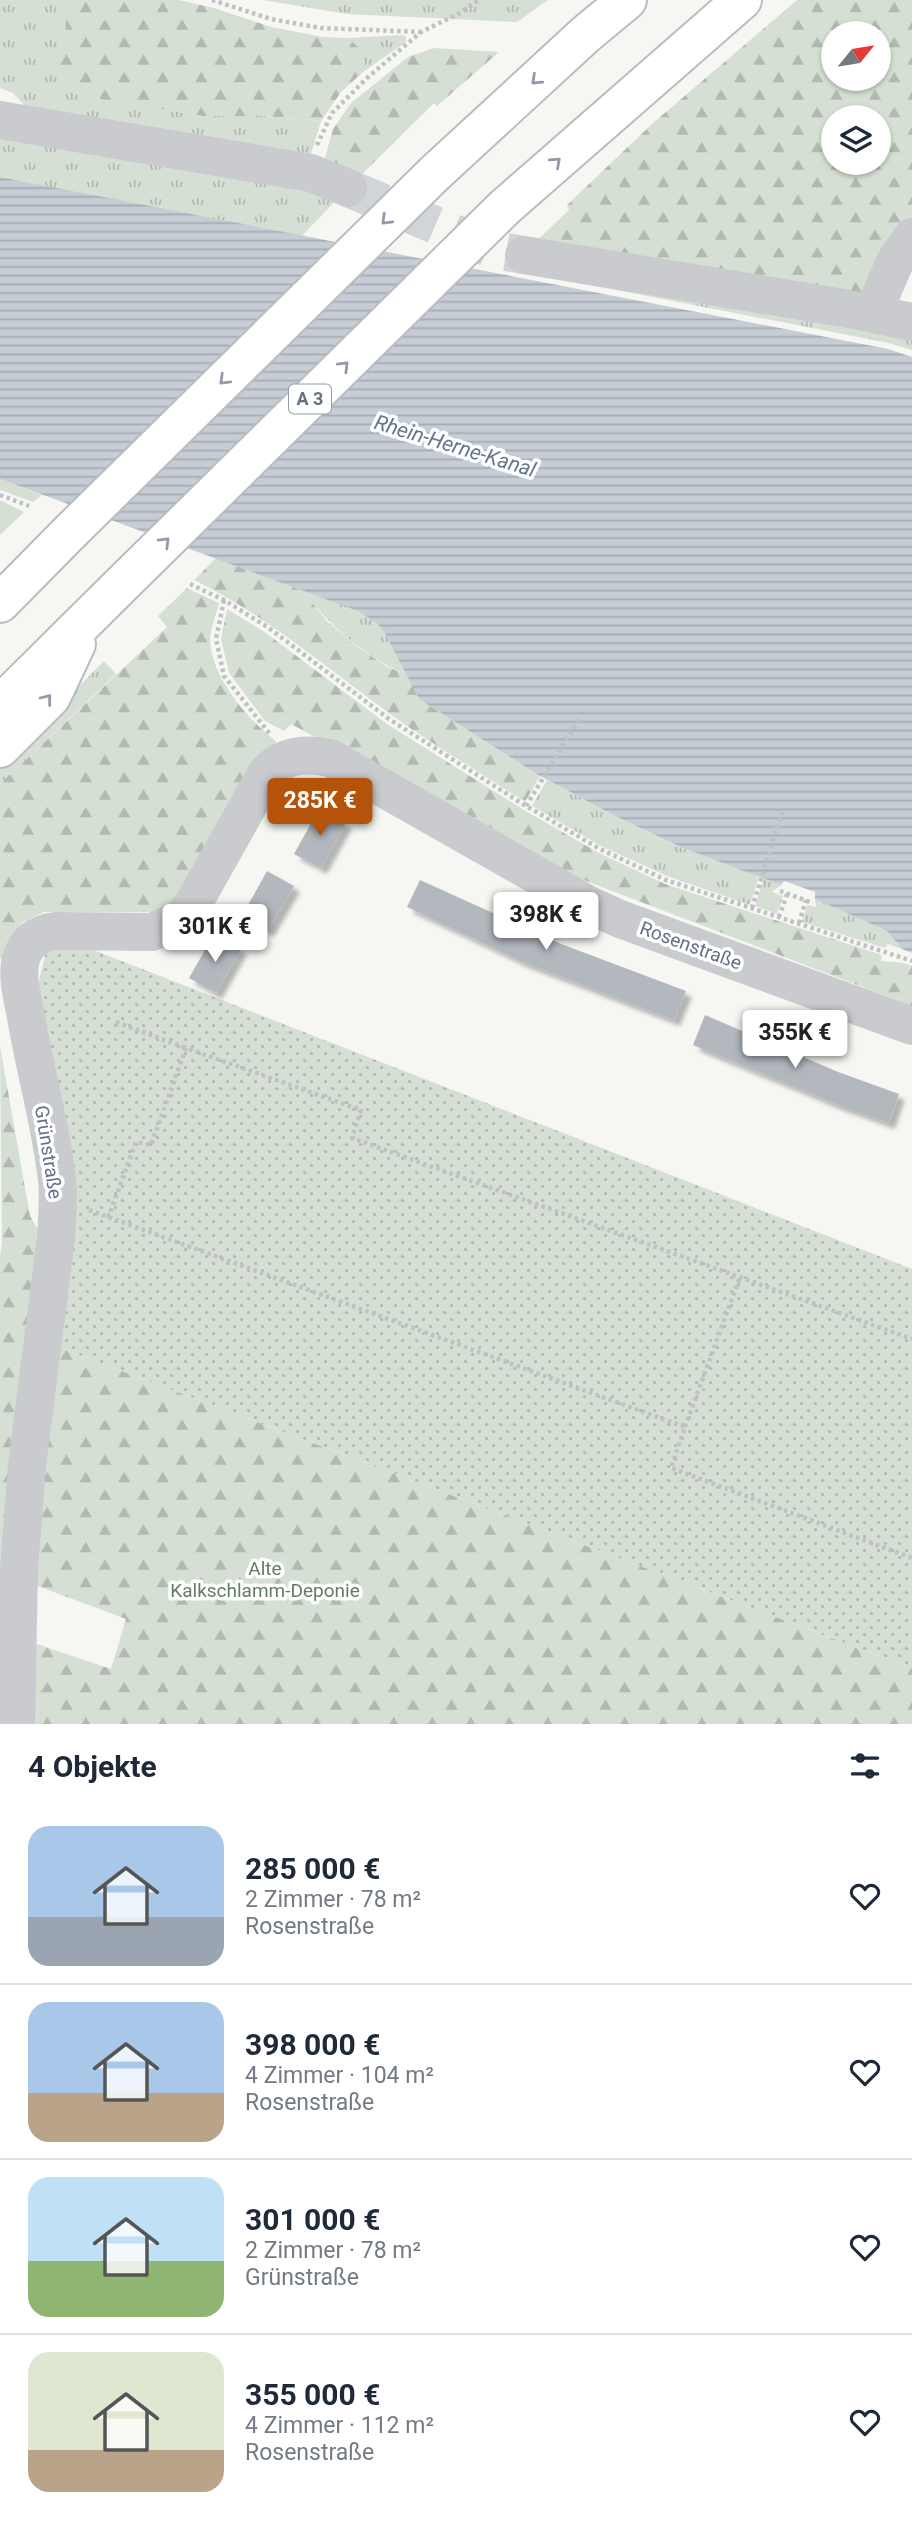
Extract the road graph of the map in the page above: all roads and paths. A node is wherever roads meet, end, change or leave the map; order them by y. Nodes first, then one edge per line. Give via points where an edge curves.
1 (212, 0) edge
2 (479, 0) edge
3 (627, 0) edge
4 (742, 0) edge
5 (421, 32) junction
6 (0, 120) edge
7 (311, 173) junction
8 (348, 188) tunnel mouth
9 (912, 237) edge
10 (523, 255) tunnel mouth
11 (873, 313) junction
12 (912, 322) edge
13 (0, 495) edge
14 (29, 506) dead end
15 (70, 531) junction
16 (0, 572) edge
17 (190, 584) dead end
18 (224, 600) junction
19 (0, 603) edge
20 (88, 617) junction
21 (0, 705) edge
22 (579, 719) dead end
23 (0, 748) edge
24 (293, 757) junction
25 (526, 806) junction
26 (782, 812) dead end
27 (780, 891) dead end
28 (787, 894) junction
29 (806, 901) junction
30 (813, 903) dead end
31 (752, 908) junction
32 (779, 917) junction
33 (799, 923) junction
34 (912, 961) edge
35 (116, 1022) dead end
36 (912, 1026) edge
37 (186, 1048) junction
38 (58, 1201) junction
39 (108, 1218) junction
40 (740, 1277) junction
41 (912, 1339) edge
42 (685, 1427) junction
43 (912, 1558) edge
44 (16, 1724) edge

1 - 5 path via 271,19 321,28
2 - 5 path
3 -> 15 highway, bridge via 435,173
20 -> 4 highway, A 3, bridge via 505,207
5 - 7 path via 332,113
6 - 7 street
7 - 8 street
9 - 11 street via 895,262
10 - 11 street
11 - 12 street
13 - 14 path
15 - 16 highway
15 - 19 highway
17 - 18 path
18 - 24 path via 216,639 224,676
18 - 25 path via 269,628 389,719
20 - 21 highway, A 3
23 -> 20 highway via 51,697
22 - 25 path
24 - 36 street, Rosenstraße via 330,758 620,919
24 - 38 street, Grünstraße via 266,774 192,906 173,925 152,932 46,932 26,946 20,981
25 - 31 path via 666,880
26 - 31 path
27 - 28 path
28 - 29 path
28 - 32 path
29 - 30 path
29 - 33 path
31 - 32 path
32 - 33 path
33 - 34 path
35 - 37 path
37 - 39 path via 151,1144 136,1142
37 - 40 path via 361,1110 352,1138
38 - 39 path
38 - 44 street, Grünstraße via 26,1478
39 - 42 path
40 - 41 path
40 - 42 path
42 - 43 path via 671,1468

